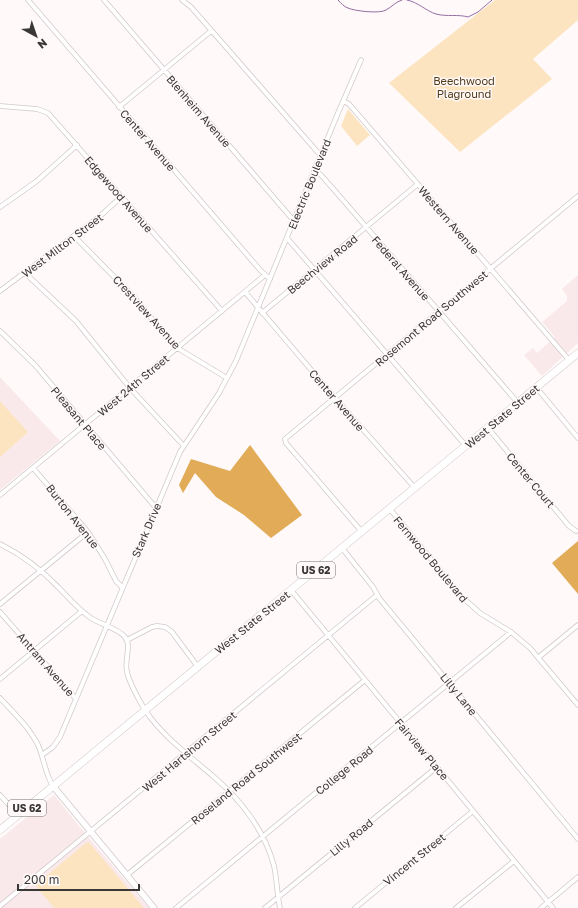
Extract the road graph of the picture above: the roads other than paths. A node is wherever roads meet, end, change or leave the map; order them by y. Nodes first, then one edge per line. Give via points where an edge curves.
1 (28, 0) edge
2 (104, 0) edge
3 (182, 0) edge
4 (211, 31) junction
5 (361, 60) dead end
6 (164, 70) junction
7 (343, 101) junction
8 (0, 106) edge
9 (119, 106) junction
10 (77, 145) junction
11 (321, 156) junction
12 (315, 170) junction
13 (418, 184) junction
14 (578, 196) edge
15 (122, 197) junction
16 (0, 207) edge
17 (294, 221) junction
18 (367, 227) junction
19 (74, 236) junction
20 (287, 238) junction
21 (490, 268) junction
22 (315, 270) junction
23 (25, 273) junction
24 (265, 275) junction
25 (270, 279) junction
26 (0, 291) edge
27 (245, 292) junction
28 (258, 308) junction
29 (222, 311) junction
30 (438, 311) junction
31 (262, 313) junction
32 (0, 331) edge
33 (177, 348) junction
34 (578, 353) edge
35 (387, 354) junction
36 (569, 360) junction
37 (228, 378) junction
38 (536, 387) junction
39 (130, 388) junction
40 (335, 398) junction
41 (518, 403) junction
42 (85, 424) junction
43 (488, 428) junction
44 (578, 438) edge
45 (183, 445) junction
46 (466, 446) junction
47 (33, 468) junction
48 (415, 488) junction
49 (0, 494) edge
50 (156, 508) junction
51 (390, 509) junction
52 (576, 531) dead end
53 (88, 532) junction
54 (362, 532) junction
55 (0, 544) edge
56 (342, 548) junction
57 (40, 570) junction
58 (122, 587) junction
59 (291, 590) junction
60 (377, 595) junction
61 (0, 604) edge
62 (82, 611) junction
63 (0, 612) edge
64 (578, 625) edge
65 (106, 626) junction
66 (511, 632) junction
67 (328, 636) junction
68 (127, 640) junction
69 (34, 651) junction
70 (539, 657) junction
71 (198, 667) junction
72 (0, 679) edge
73 (365, 680) junction
74 (450, 683) junction
75 (0, 698) edge
76 (76, 699) junction
77 (578, 704) edge
78 (146, 710) junction
79 (400, 723) junction
80 (186, 753) junction
81 (42, 755) junction
82 (436, 767) junction
83 (53, 786) junction
84 (229, 791) junction
85 (0, 795) edge
86 (473, 811) junction
87 (18, 816) junction
88 (0, 830) edge
89 (91, 832) junction
90 (262, 836) junction
91 (578, 839) edge
92 (514, 861) junction
93 (127, 875) junction
94 (578, 877) edge
95 (278, 897) junction
96 (548, 902) junction
97 (0, 906) edge
98 (154, 908) edge
99 (176, 908) edge
100 (265, 908) edge
101 (280, 908) edge
102 (355, 908) edge
103 (456, 908) edge
104 (541, 908) edge
105 (553, 908) edge

1 - 9 street, Center Avenue
2 - 6 street, Blenheim Avenue
3 - 4 street
4 - 6 street
4 - 11 street
5 - 7 street, Electric Boulevard
6 - 9 street
6 - 17 street, Blenheim Avenue
7 - 11 street, Electric Boulevard
7 - 13 street, Western Avenue via 349,104
8 - 10 street, Edgewood Avenue via 45,111
9 - 24 street, Center Avenue
10 - 15 street, Edgewood Avenue
10 - 16 street via 37,181
11 - 12 street, Electric Boulevard
12 - 17 street, Electric Boulevard
12 - 18 street, Federal Avenue
13 - 18 street, Beechview Road
13 - 21 street, Western Avenue
14 - 21 street, Rosemont Road Southwest
15 - 19 street, West Milton Street
15 - 29 street, Edgewood Avenue
17 - 20 street, Electric Boulevard
18 - 22 street, Beechview Road
18 - 30 street, Federal Avenue
19 - 23 street, West Milton Street
19 - 33 street, Crestview Avenue via 134,297
20 - 22 street
20 - 25 street, Electric Boulevard
21 - 30 street, Rosemont Road Southwest
21 - 36 street, Western Avenue
22 - 31 street, Beechview Road
22 - 35 street
23 - 26 street, West Milton Street
23 - 39 street via 76,321
24 - 25 street, Center Avenue
24 - 27 street, West 24th Street
25 - 28 street, Electric Boulevard
27 - 28 street, Center Avenue
27 - 29 street, West 24th Street
28 - 31 street, Center Avenue
28 - 37 street, Stark Drive
29 - 33 street, West 24th Street
30 - 35 street, Rosemont Road Southwest
30 - 41 street, Federal Avenue
31 - 40 street, Center Avenue
32 - 42 street, Pleasant Place via 35,365
33 - 37 street, Crestview Avenue
33 - 39 street, West 24th Street
34 - 36 highway, West State Street / US 62
35 - 40 street, Rosemont Road Southwest
35 - 46 street
36 - 38 highway, West State Street / US 62
37 - 45 street, Stark Drive
38 - 41 highway, West State Street / US 62
38 - 44 street
39 - 42 street, West 24th Street
39 - 45 street
40 - 48 street, Center Avenue
40 - 54 street, Rosemont Road Southwest via 285,440
41 - 43 highway, West State Street / US 62
42 - 47 street, West 24th Street
42 - 50 street, Pleasant Place
43 - 46 highway, West State Street / US 62
43 - 52 street, Center Court via 569,526
45 - 50 street, Stark Drive
46 - 48 highway, West State Street / US 62
47 - 49 street, West 24th Street
47 - 53 street, Burton Avenue
48 - 51 highway, West State Street / US 62
50 - 58 street, Stark Drive
51 - 54 highway, West State Street / US 62
51 - 66 street, Fernwood Boulevard via 462,597 480,613
53 - 57 street
53 - 58 street, Burton Avenue
54 - 56 highway, West State Street / US 62
55 - 57 street
56 - 59 highway, West State Street / US 62
56 - 60 street, Lilly Lane
57 - 61 street
57 - 62 street
58 - 65 street, Stark Drive
59 - 67 street, Fairview Place
59 - 71 highway, West State Street / US 62
60 - 67 street, West Hartshorn Street
60 - 74 street, Lilly Lane
62 - 65 street
62 - 69 street
63 - 69 street, Antram Avenue
64 - 70 street
65 - 68 street via 121,633
65 - 76 street, Stark Drive
66 - 70 street, Fernwood Boulevard
66 - 74 street, College Road
67 - 73 street, Fairview Place
67 - 80 street, West Hartshorn Street
68 - 71 street via 152,627 166,627
68 - 78 street via 127,674
69 - 72 street
69 - 76 street, Antram Avenue
70 - 77 street, Fernwood Boulevard
71 - 78 highway, West State Street / US 62
73 - 79 street, Fairview Place
73 - 84 street, Roseland Road Southwest
74 - 79 street, College Road
74 - 91 street, Lilly Lane
75 - 81 street via 36,742
76 - 81 street, Stark Drive via 57,742
78 - 80 street
78 - 83 highway, West State Street / US 62
79 - 82 street, Fairview Place
79 - 90 street, College Road
80 - 84 street
80 - 89 street, West Hartshorn Street
81 - 83 street
82 - 86 street, Fairview Place
82 - 95 street, Lilly Road
83 - 87 highway, West State Street / US 62
83 - 89 street
84 - 90 street via 250,816
84 - 93 street, Roseland Road Southwest
85 - 87 street
86 - 92 street, Fairview Place
86 - 102 street, Vincent Street
87 - 88 highway, West State Street / US 62
89 - 93 street
89 - 97 street, West Hartshorn Street
90 - 95 street via 274,867
90 - 99 street, College Road
92 - 96 street, Fairview Place
92 - 103 street
93 - 98 street
94 - 96 street
95 - 100 street, Lilly Road
95 - 101 street
96 - 104 street
96 - 105 street, Fairview Place

